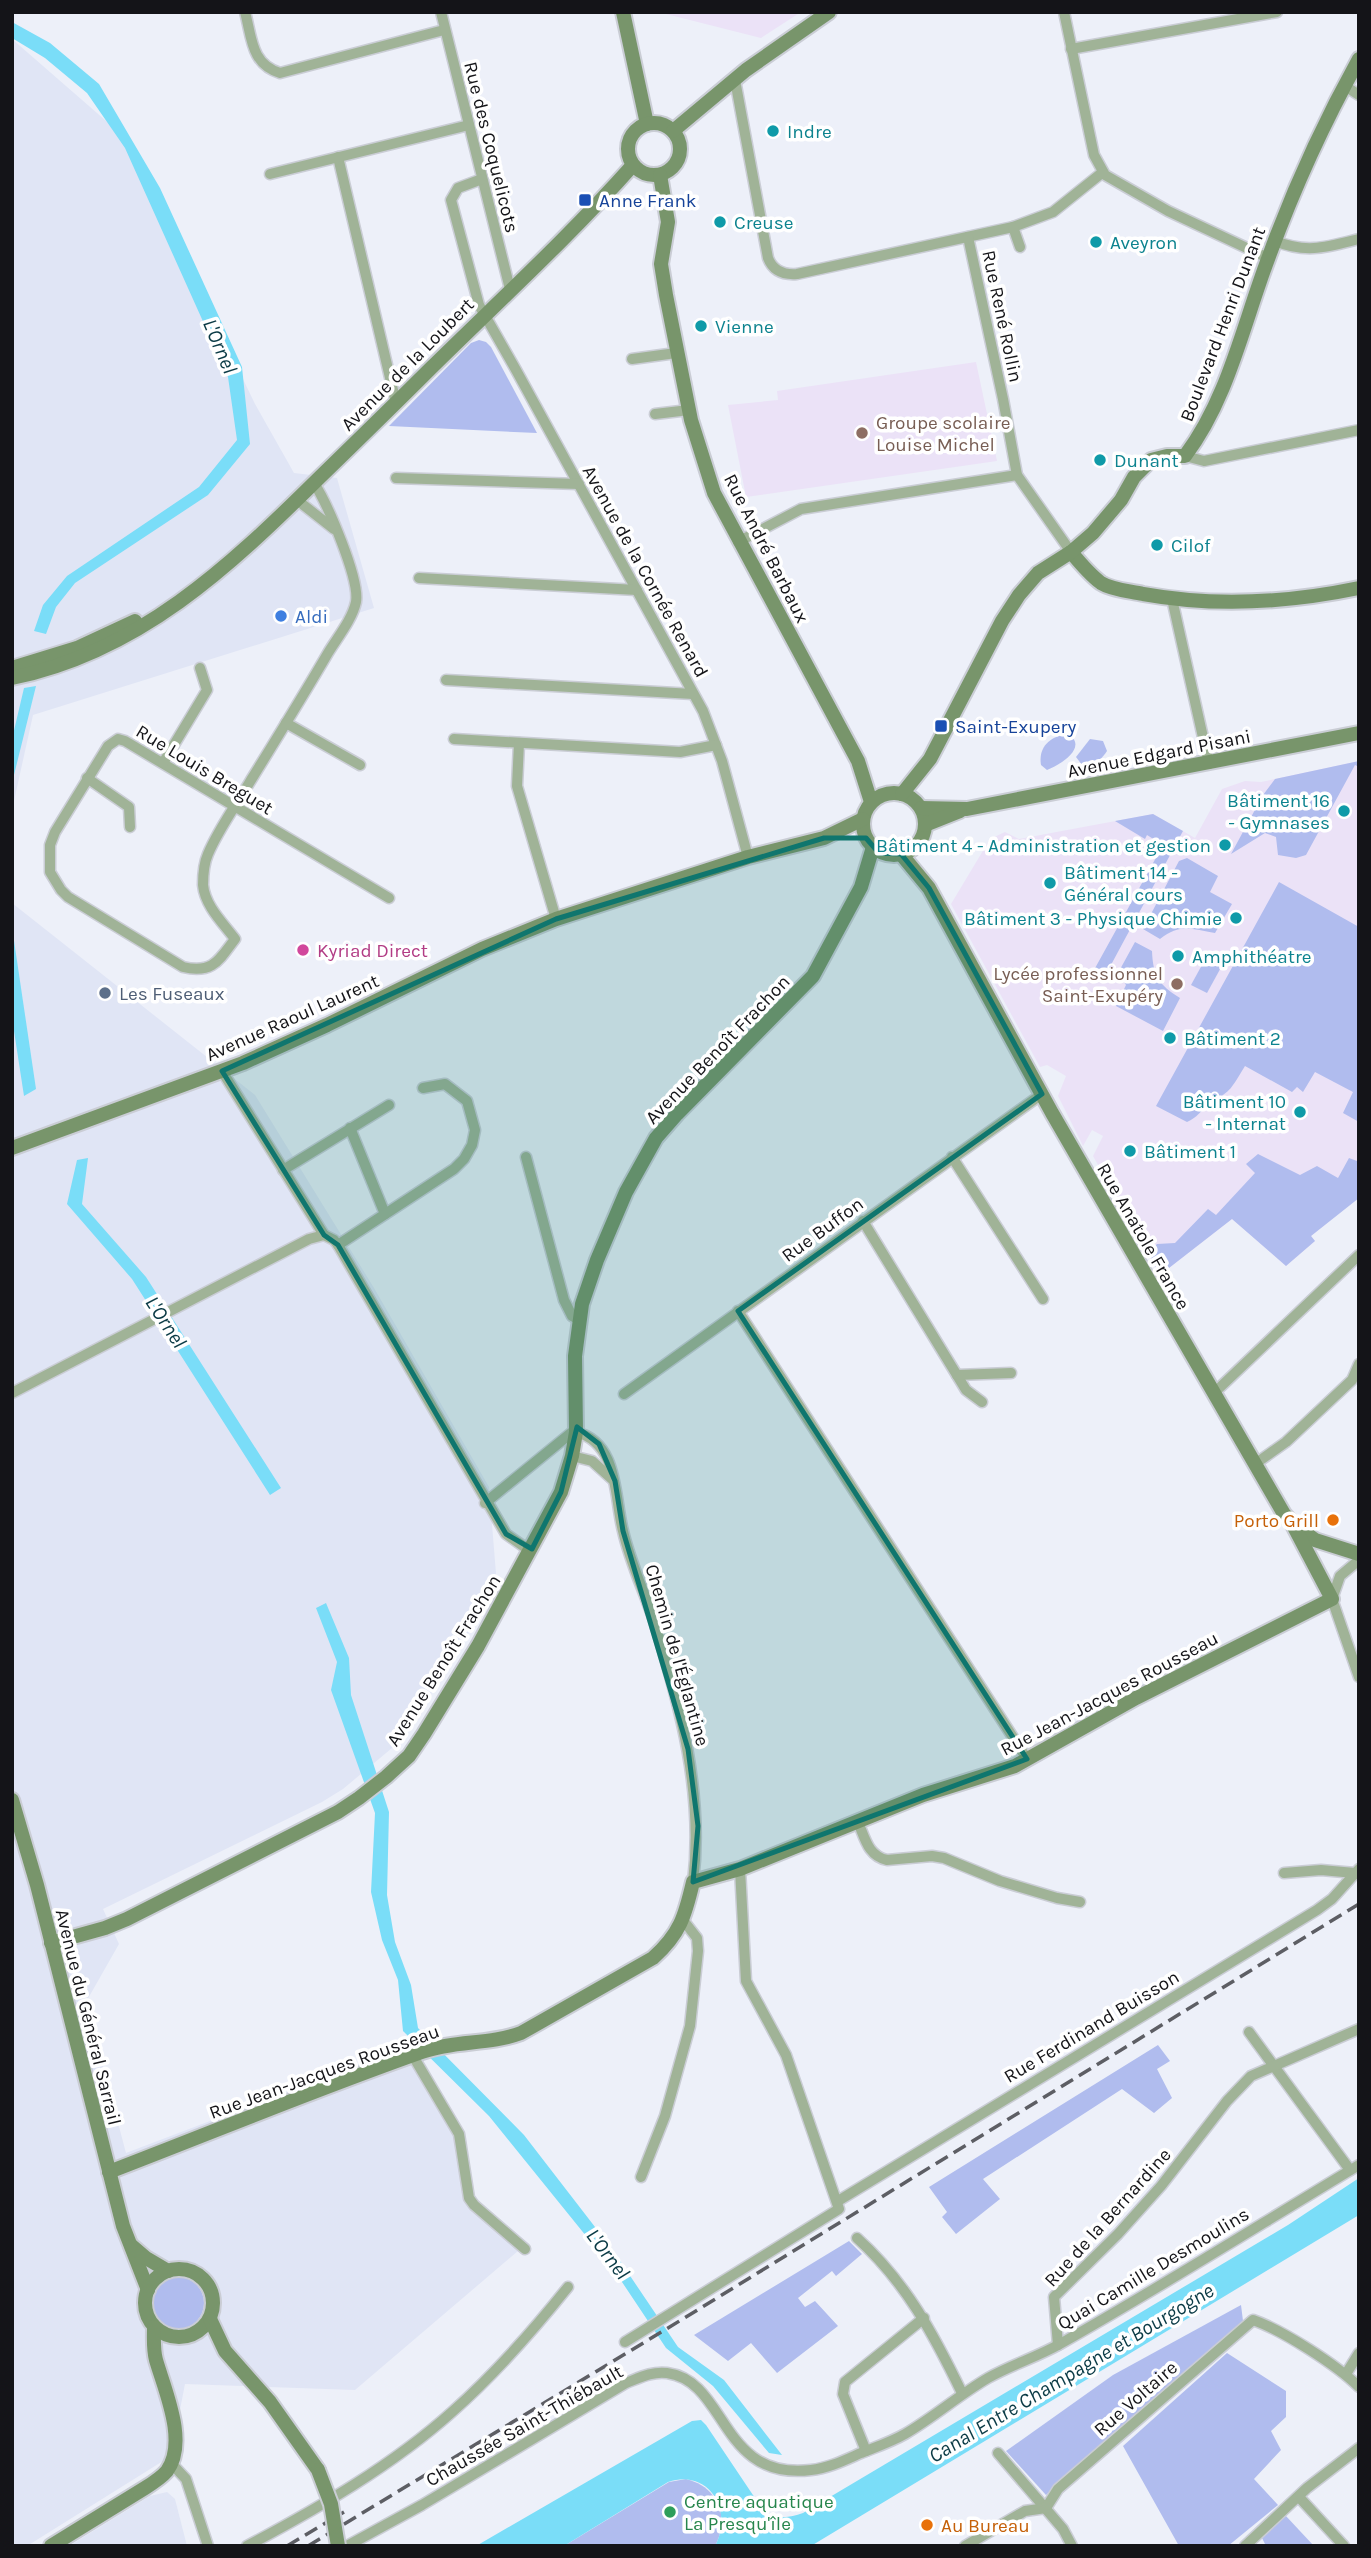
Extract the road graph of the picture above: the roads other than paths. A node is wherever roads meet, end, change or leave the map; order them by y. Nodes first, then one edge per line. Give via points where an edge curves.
1 (245, 12) edge
2 (441, 12) edge
3 (623, 12) edge
4 (829, 12) edge
5 (1064, 12) edge
6 (1277, 12) edge
7 (444, 30) junction
8 (1072, 50) junction
9 (1359, 60) edge
10 (735, 80) junction
11 (1345, 86) junction
12 (1359, 94) edge
13 (647, 124) junction
14 (469, 125) junction
15 (673, 131) junction
16 (338, 157) junction
17 (633, 165) junction
18 (1103, 172) junction
19 (270, 174) dead end
20 (660, 175) junction
21 (482, 179) junction
22 (1013, 227) junction
23 (968, 237) junction
24 (1359, 239) edge
25 (1275, 241) junction
26 (1020, 247) dead end
27 (1268, 258) junction
28 (510, 289) junction
29 (484, 315) junction
30 (676, 353) junction
31 (632, 359) dead end
32 (396, 403) junction
33 (689, 410) junction
34 (655, 414) dead end
35 (1359, 430) edge
36 (1185, 456) junction
37 (1017, 475) junction
38 (396, 478) dead end
39 (314, 483) junction
40 (579, 484) junction
41 (297, 500) junction
42 (335, 530) junction
43 (738, 542) junction
44 (1071, 551) junction
45 (419, 578) dead end
46 (203, 584) junction
47 (1359, 588) edge
48 (637, 590) junction
49 (1172, 599) junction
50 (12, 668) edge
51 (200, 668) dead end
52 (12, 678) edge
53 (446, 680) dead end
54 (693, 694) junction
55 (286, 723) junction
56 (1359, 733) edge
57 (454, 739) dead end
58 (519, 743) junction
59 (716, 745) junction
60 (930, 759) junction
61 (858, 761) junction
62 (163, 763) junction
63 (1209, 764) junction
64 (360, 765) dead end
65 (87, 778) junction
66 (885, 794) junction
67 (902, 794) junction
68 (871, 802) junction
69 (919, 805) junction
70 (234, 807) junction
71 (967, 808) junction
72 (863, 819) junction
73 (925, 825) junction
74 (130, 827) dead end
75 (824, 838) junction
76 (916, 846) junction
77 (882, 848) junction
78 (748, 857) junction
79 (929, 888) junction
80 (389, 898) dead end
81 (556, 919) junction
82 (222, 1071) junction
83 (423, 1088) dead end
84 (1042, 1094) junction
85 (389, 1105) dead end
86 (350, 1128) junction
87 (12, 1148) edge
88 (526, 1157) dead end
89 (952, 1157) junction
90 (283, 1170) junction
91 (385, 1214) junction
92 (863, 1221) junction
93 (324, 1235) junction
94 (338, 1245) junction
95 (1359, 1255) edge
96 (1043, 1299) dead end
97 (738, 1311) junction
98 (579, 1320) junction
99 (1358, 1365) edge
100 (1011, 1373) dead end
101 (957, 1376) junction
102 (12, 1393) edge
103 (1214, 1393) junction
104 (624, 1394) dead end
105 (982, 1402) dead end
106 (576, 1431) junction
107 (572, 1456) junction
108 (1255, 1464) junction
109 (615, 1482) junction
110 (485, 1503) junction
111 (1292, 1523) junction
112 (532, 1549) junction
113 (1359, 1554) edge
114 (1359, 1560) edge
115 (1332, 1600) junction
116 (1359, 1677) edge
117 (1027, 1759) junction
118 (12, 1800) edge
119 (859, 1822) junction
120 (740, 1869) junction
121 (1357, 1871) edge
122 (1284, 1873) dead end
123 (693, 1882) junction
124 (1080, 1902) dead end
125 (683, 1920) junction
126 (51, 1942) junction
127 (1359, 2029) edge
128 (1249, 2032) dead end
129 (417, 2054) junction
130 (1274, 2068) junction
131 (1354, 2168) edge
132 (108, 2172) junction
133 (640, 2176) dead end
134 (839, 2205) junction
135 (857, 2238) dead end
136 (129, 2243) junction
137 (524, 2249) dead end
138 (168, 2271) junction
139 (568, 2287) dead end
140 (148, 2290) junction
141 (924, 2318) junction
142 (210, 2319) junction
143 (154, 2327) junction
144 (186, 2337) junction
145 (625, 2342) dead end
146 (1058, 2345) junction
147 (225, 2351) junction
148 (1359, 2353) edge
149 (161, 2372) junction
150 (1346, 2374) junction
151 (1359, 2387) edge
152 (962, 2393) junction
153 (1359, 2448) edge
154 (866, 2451) junction
155 (998, 2453) dead end
156 (171, 2463) junction
157 (1298, 2497) junction
158 (1046, 2508) junction
159 (51, 2546) edge
160 (208, 2546) edge
161 (247, 2546) edge
162 (338, 2546) edge
163 (347, 2546) edge
164 (965, 2546) edge
165 (1072, 2546) edge
166 (1245, 2546) edge
167 (1344, 2546) edge

1 - 7 street via 257,58 280,73
2 - 7 street, Rue des Coquelicots
3 - 13 street
4 - 10 street
5 - 8 street
6 - 8 street
7 - 14 street, Rue des Coquelicots
8 - 18 street via 1094,155
9 - 11 street, Boulevard Henri Dunant
10 - 15 street
10 - 23 street via 768,258 775,270 797,274
11 - 12 street
11 - 25 street, Boulevard Henri Dunant via 1317,136
13 - 15 street
13 - 17 street via 628,144
14 - 16 street
14 - 21 street, Rue des Coquelicots
15 - 20 street via 679,157
16 - 19 street
16 - 32 street
17 - 20 street via 645,174
17 - 28 street, Avenue de la Loubert
18 - 22 street via 1053,212
18 - 27 street via 1168,211
20 - 30 street, Rue André Barbaux via 668,222 661,264
21 - 28 street, Rue des Coquelicots
21 - 29 street, Avenue de la Cornée Renard via 458,188 451,200
22 - 23 street
22 - 26 street
23 - 37 street, Rue René Rollin
24 - 25 street via 1313,249
25 - 27 street, Boulevard Henri Dunant
27 - 36 street, Boulevard Henri Dunant via 1216,405
28 - 29 street, Avenue de la Loubert
29 - 32 street, Avenue de la Loubert
29 - 40 street, Avenue de la Cornée Renard
30 - 31 street
30 - 33 street, Rue André Barbaux
32 - 39 street, Avenue de la Loubert
33 - 34 street
33 - 43 street, Rue André Barbaux via 714,494
35 - 36 street via 1204,461
36 - 44 street via 1152,460 1134,477 1108,517
37 - 43 street via 800,509
37 - 44 street, Rue René Rollin
38 - 40 street
39 - 41 street, Avenue de la Loubert
39 - 42 street
40 - 48 street, Avenue de la Cornée Renard
41 - 42 street
41 - 46 street, Avenue de la Loubert
42 - 55 street via 356,587 356,602
43 - 61 street, Rue André Barbaux
44 - 49 street via 1103,584
44 - 60 street via 1038,573 1019,595
45 - 48 street
46 - 50 street, Avenue de la Loubert via 108,635
46 - 52 street, Avenue de la Loubert via 156,620 114,643
47 - 49 street via 1255,602
48 - 54 street, Avenue de la Cornée Renard
49 - 63 street
51 - 62 street via 207,691
53 - 54 street
54 - 59 street, Avenue de la Cornée Renard
55 - 64 street
55 - 70 street
56 - 63 street, Avenue Edgard Pisani
57 - 58 street
58 - 59 street via 680,752
58 - 81 street via 517,786
59 - 78 street, Avenue de la Cornée Renard
60 - 67 street
60 - 69 street
61 - 66 street, Rue André Barbaux
61 - 68 street, Rue André Barbaux
62 - 65 street, Rue Louis Breguet via 118,739
62 - 70 street, Rue Louis Breguet
63 - 71 street, Avenue Edgard Pisani
65 - 70 street, Rue Louis Breguet via 55,832 50,872 68,897 183,967 208,968 236,939 213,909 203,884 209,851
65 - 74 street via 129,807
66 - 67 street
66 - 68 street
67 - 69 street
68 - 72 street
69 - 71 street, Avenue Edgard Pisani
69 - 73 street
70 - 80 street, Rue Louis Breguet
71 - 73 street, Avenue Edgard Pisani
72 - 75 street, Avenue Raoul Laurent
72 - 77 street
73 - 76 street
75 - 77 street, Avenue Raoul Laurent
75 - 78 street, Avenue Raoul Laurent
76 - 77 street
76 - 79 street, Rue Anatole France
77 - 79 street, Rue Anatole France
77 - 98 street, Avenue Benoît Frachon via 813,976 656,1138 625,1192 601,1248
78 - 81 street, Avenue Raoul Laurent
79 - 84 street, Rue Anatole France
81 - 82 street, Avenue Raoul Laurent
82 - 87 street, Avenue Raoul Laurent
82 - 90 street
83 - 91 street via 445,1084 467,1101 475,1130 472,1145 454,1169
84 - 89 street, Rue Buffon
84 - 103 street, Rue Anatole France
85 - 86 street
86 - 90 street
86 - 91 street
88 - 98 street via 564,1300
89 - 92 street, Rue Buffon
89 - 96 street
90 - 93 street
91 - 94 street
92 - 97 street, Rue Buffon
92 - 101 street
93 - 94 street
93 - 102 street
94 - 110 street
95 - 103 street
97 - 104 street, Rue Buffon
97 - 117 street
98 - 106 street, Avenue Benoît Frachon
99 - 108 street via 1352,1380 1286,1442
100 - 101 street
101 - 105 street
103 - 108 street, Rue Anatole France
106 - 107 street, Avenue Benoît Frachon
106 - 109 street, Chemin de l'Églantine via 599,1444
106 - 110 street
107 - 109 street via 592,1461
107 - 112 street, Avenue Benoît Frachon via 561,1492
108 - 111 street, Rue Anatole France
109 - 123 street, Chemin de l'Églantine via 623,1531 654,1621 688,1749 698,1826
110 - 112 street via 506,1534
111 - 113 street via 1315,1540
111 - 115 street, Rue Anatole France
112 - 126 street, Avenue Benoît Frachon via 439,1711 409,1756 387,1777 338,1812 127,1919
114 - 115 street via 1340,1576
115 - 116 street, Rue Anatole France
115 - 117 street, Rue Jean-Jacques Rousseau via 1136,1698
117 - 119 street, Rue Jean-Jacques Rousseau
118 - 126 street, Avenue du Général Sarrail
119 - 120 street, Rue Jean-Jacques Rousseau
119 - 124 street via 872,1853 880,1859 944,1858 1000,1881
120 - 123 street, Rue Jean-Jacques Rousseau
120 - 134 street via 746,1981 786,2056
121 - 122 street, Rue Ferdinand Buisson
121 - 134 street, Rue Ferdinand Buisson via 1317,1910
123 - 125 street, Rue Jean-Jacques Rousseau
125 - 129 street, Rue Jean-Jacques Rousseau via 653,1958 528,2030 507,2039 440,2046
125 - 133 street via 692,1929 698,1951 690,2025 665,2116
126 - 132 street, Avenue du Général Sarrail
127 - 130 street, Rue de la Bernardine
128 - 130 street
129 - 132 street, Rue Jean-Jacques Rousseau
129 - 137 street via 459,2134 469,2198
130 - 131 street
130 - 146 street, Rue de la Bernardine via 1251,2076 1155,2193 1054,2297
131 - 146 street, Quai Camille Desmoulins
132 - 136 street, Avenue du Général Sarrail
134 - 145 street, Rue Ferdinand Buisson
135 - 141 street via 895,2277
136 - 138 street
136 - 140 street, Avenue du Général Sarrail
138 - 140 street
138 - 142 street via 191,2271 206,2281 214,2303
139 - 161 street via 510,2356 451,2413 377,2468
140 - 143 street via 146,2312
141 - 152 street
141 - 154 street via 850,2376 844,2386 843,2394
142 - 144 street
142 - 147 street
143 - 144 street via 166,2335
143 - 149 street
144 - 147 street
144 - 149 street via 166,2353
146 - 152 street, Quai Camille Desmoulins
147 - 162 street, bridge via 270,2402 318,2470 335,2519
148 - 150 street
149 - 156 street via 176,2436
150 - 151 street
150 - 158 street, Rue Voltaire via 1253,2320 1058,2489
152 - 154 street, Chaussée Saint-Thiébault via 904,2435
153 - 157 street
154 - 163 street, Chaussée Saint-Thiébault via 814,2470 772,2467 738,2445 705,2397 687,2381 668,2373 650,2374
155 - 158 street
156 - 159 street via 152,2483
156 - 160 street via 186,2479
157 - 166 street
157 - 167 street
158 - 164 street via 1025,2511
158 - 165 street

